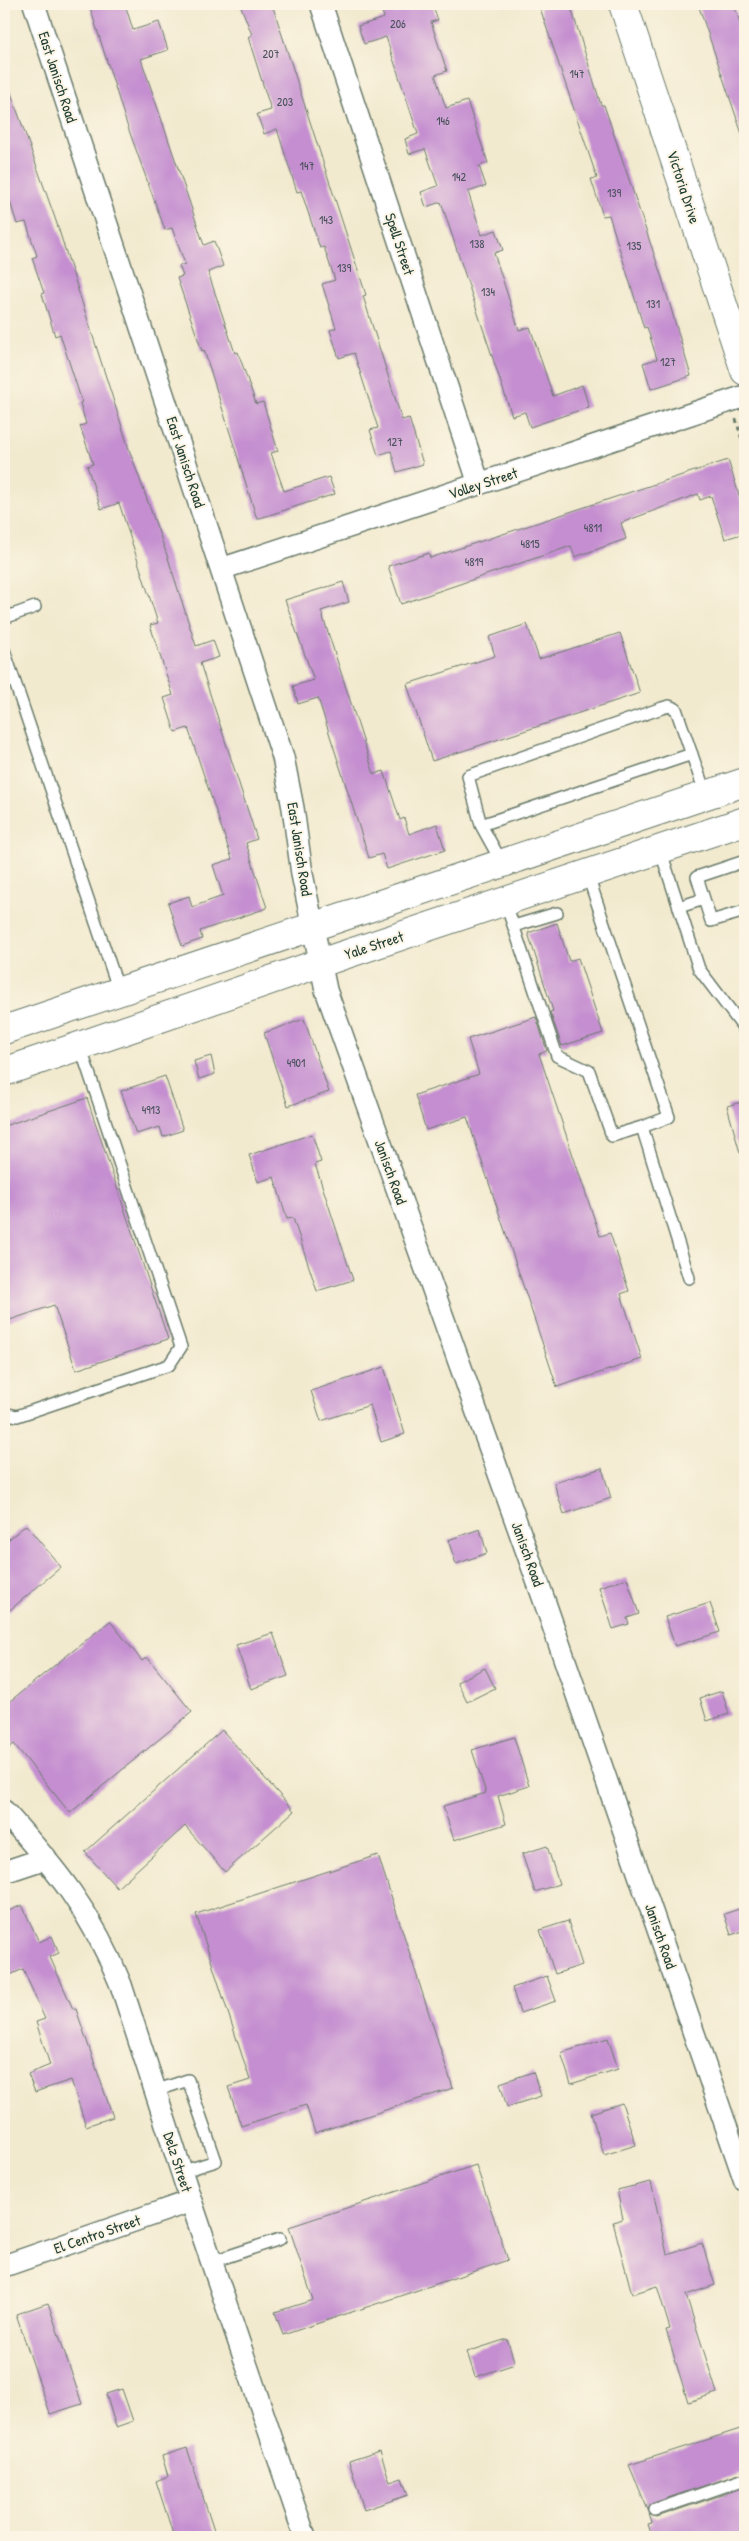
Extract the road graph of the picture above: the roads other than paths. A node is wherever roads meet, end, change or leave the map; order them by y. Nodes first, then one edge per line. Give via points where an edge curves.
1 (34, 4) edge
2 (321, 4) edge
3 (623, 4) edge
4 (745, 371) edge
5 (745, 396) edge
6 (479, 484) junction
7 (221, 569) junction
8 (35, 607) dead end
9 (4, 618) edge
10 (4, 650) edge
11 (692, 754) junction
12 (745, 782) edge
13 (706, 795) junction
14 (649, 815) junction
15 (745, 821) edge
16 (481, 825) junction
17 (660, 849) junction
18 (745, 861) edge
19 (502, 863) junction
20 (723, 869) junction
21 (587, 874) junction
22 (727, 880) dead end
23 (704, 899) junction
24 (679, 907) junction
25 (739, 909) edge
26 (557, 913) dead end
27 (510, 914) junction
28 (313, 926) junction
29 (320, 963) junction
30 (119, 991) junction
31 (5, 1025) edge
32 (745, 1033) edge
33 (80, 1046) junction
34 (4, 1072) edge
35 (642, 1126) junction
36 (689, 1278) dead end
37 (4, 1413) edge
38 (4, 1811) edge
39 (46, 1858) junction
40 (4, 1872) edge
41 (155, 2091) junction
42 (181, 2172) junction
43 (745, 2181) edge
44 (191, 2201) junction
45 (280, 2239) dead end
46 (211, 2262) junction
47 (4, 2266) edge
48 (745, 2478) edge
49 (656, 2510) dead end
50 (305, 2537) edge

1 - 7 street, East Janisch Road
2 - 6 street, Spell Street
3 - 4 main road, Victoria Drive
5 - 6 street, Volley Street
6 - 7 street, Volley Street
7 - 28 street, East Janisch Road via 283,756
8 - 9 lane
10 - 30 lane
11 - 13 lane
11 - 16 lane
11 - 16 lane via 676,709 662,708 468,776
12 - 13 main road
13 - 14 main road
14 - 17 main road
14 - 19 main road
15 - 17 main road, Yale Street
16 - 19 lane
17 - 21 main road, Yale Street
17 - 24 lane
18 - 20 lane
19 - 28 main road
20 - 22 lane
20 - 23 lane via 697,877
21 - 27 main road, Yale Street
21 - 35 lane via 670,1117
23 - 24 lane
23 - 25 lane via 711,921
24 - 32 lane via 700,969
26 - 27 lane
27 - 29 main road, Yale Street
27 - 35 lane via 556,1056 589,1071 612,1136
28 - 29 street, Janisch Road
28 - 30 main road
29 - 33 main road, Yale Street
29 - 43 street, Janisch Road via 326,990 543,1596
30 - 31 main road
33 - 34 main road, Yale Street
33 - 37 lane via 181,1347 169,1365 17,1416
35 - 36 lane
38 - 39 street, Delz Street
39 - 40 street
39 - 41 street, Delz Street via 82,1906 108,1952
41 - 42 street, Delz Street
41 - 42 lane via 188,2080 216,2160
42 - 44 street, Delz Street
44 - 46 street, Delz Street
44 - 47 street, El Centro Street
45 - 46 lane
46 - 50 street, Delz Street
48 - 49 lane

